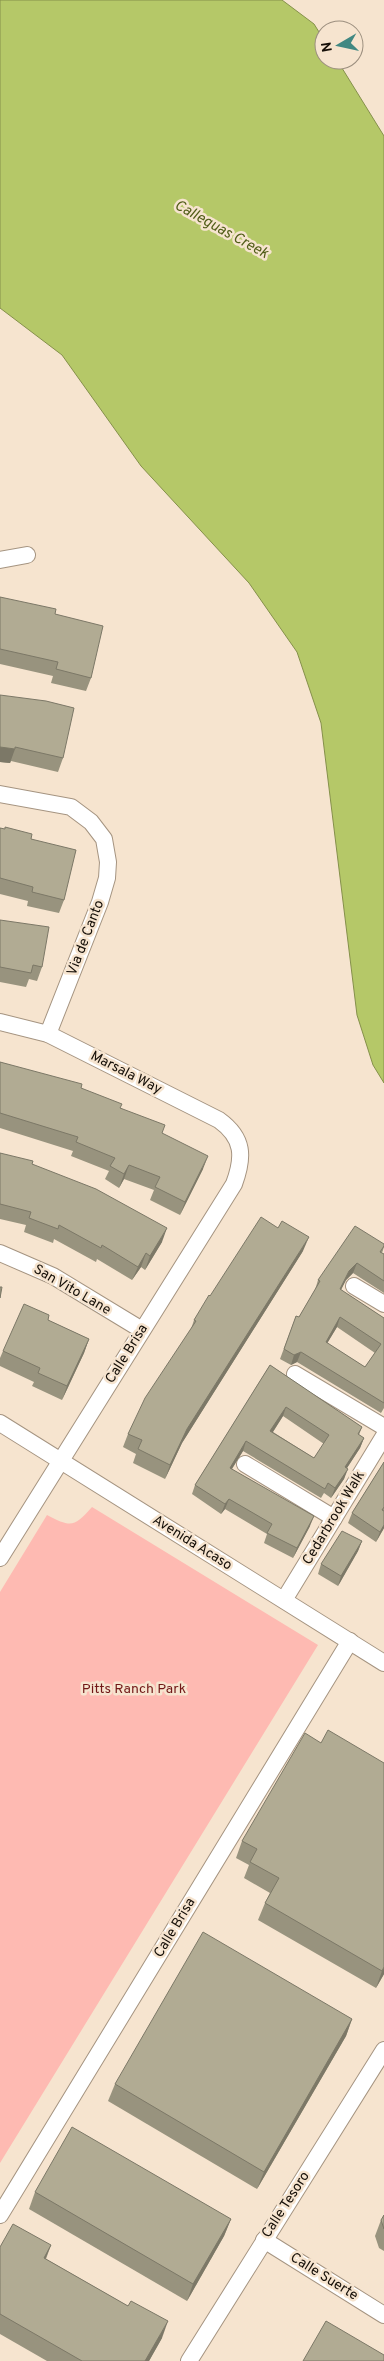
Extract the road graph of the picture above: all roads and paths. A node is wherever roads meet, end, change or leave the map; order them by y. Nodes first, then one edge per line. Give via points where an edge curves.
1 (27, 555) dead end
2 (0, 560) edge
3 (0, 794) edge
4 (0, 1022) edge
5 (48, 1034) junction
6 (239, 1145) joint
7 (0, 1253) edge
8 (354, 1286) dead end
9 (384, 1304) edge
10 (142, 1330) junction
11 (295, 1374) dead end
12 (0, 1423) edge
13 (384, 1427) edge
14 (384, 1436) edge
15 (60, 1462) junction
16 (245, 1464) dead end
17 (334, 1518) junction
18 (0, 1558) edge
19 (284, 1600) junction
20 (350, 1641) junction
21 (384, 1663) edge
22 (384, 2050) edge
23 (0, 2215) edge
24 (264, 2240) junction
25 (384, 2315) edge
26 (189, 2361) edge

1 - 2 street
3 - 5 street, Via de Canto via 71,807 104,838 107,878
4 - 5 street, Marsala Way
5 - 6 street, Marsala Way via 218,1120 230,1128
6 - 10 street, Calle Brisa via 241,1165 234,1184
7 - 10 street, San Vito Lane via 53,1276
8 - 9 street
10 - 15 street, Calle Brisa
11 - 13 street
12 - 15 street, Avenida Acaso
14 - 17 street, Cedarbrook Walk
15 - 18 street, Calle Brisa
15 - 19 street, Avenida Acaso
16 - 17 street
17 - 19 street, Cedarbrook Walk
19 - 20 street, Avenida Acaso
20 - 21 street, Avenida Acaso
20 - 23 street, Calle Brisa
22 - 24 street, Calle Tesoro
24 - 25 street, Calle Suerte
24 - 26 street, Calle Tesoro

